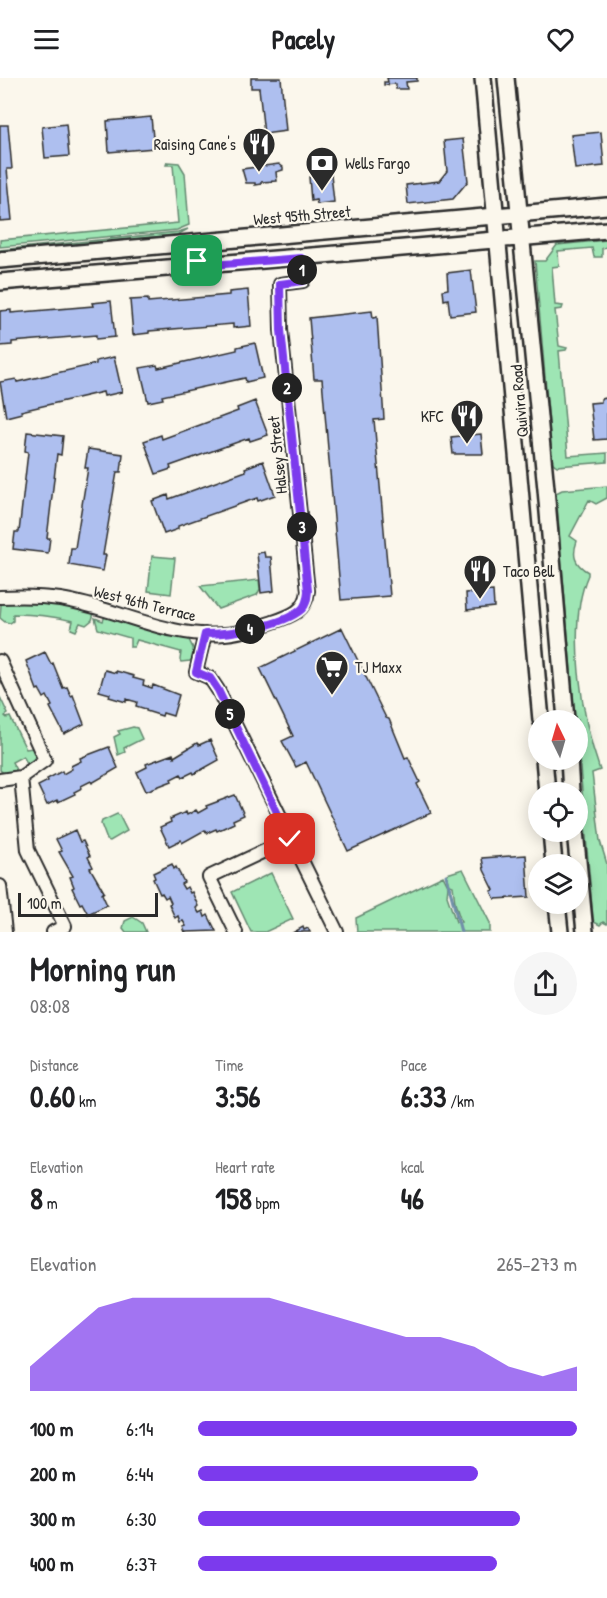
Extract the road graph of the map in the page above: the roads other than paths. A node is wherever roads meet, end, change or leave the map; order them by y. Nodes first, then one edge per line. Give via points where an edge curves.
1 (506, 83) edge
2 (484, 84) edge
3 (607, 206) edge
4 (520, 214) junction
5 (496, 216) junction
6 (607, 230) edge
7 (522, 238) junction
8 (498, 240) junction
9 (204, 242) junction
10 (301, 258) junction
11 (0, 260) edge
12 (225, 263) junction
13 (186, 267) junction
14 (0, 282) edge
15 (302, 526) joint
16 (0, 597) edge
17 (205, 634) junction
18 (0, 661) edge
19 (540, 710) edge
20 (565, 710) edge
21 (21, 777) junction
22 (0, 780) edge
23 (290, 839) junction
24 (576, 842) edge
25 (0, 886) edge
26 (558, 914) edge
27 (5, 932) edge
28 (53, 932) edge
29 (236, 932) edge
30 (337, 932) edge
31 (560, 932) edge
32 (585, 932) edge

1 - 2 main road
1 - 4 main road, Quivira Road
2 - 5 main road, Quivira Road
3 - 4 main road, West 95th Street
4 - 5 main road, West 95th Street
4 - 7 main road, Quivira Road
5 - 8 main road, Quivira Road
5 - 9 main road, West 95th Street
6 - 7 main road
7 - 8 main road
7 - 20 main road, Quivira Road
8 - 10 main road
8 - 19 main road, Quivira Road
9 - 11 main road, West 95th Street
9 - 12 main road via 216,259
9 - 13 main road via 197,261
10 - 12 main road
10 - 15 street, Halsey Street via 303,281 280,284 281,330
12 - 13 main road
13 - 14 main road
15 - 17 street, West 96th Terrace via 308,591 302,609 254,628
16 - 17 street, West 96th Terrace via 61,599 157,626
17 - 23 street via 196,672 210,678 218,690
18 - 21 street via 45,760
21 - 22 street
21 - 28 street via 28,850 65,926
23 - 29 street via 210,877
23 - 30 street
24 - 32 main road
25 - 27 street
26 - 31 main road

